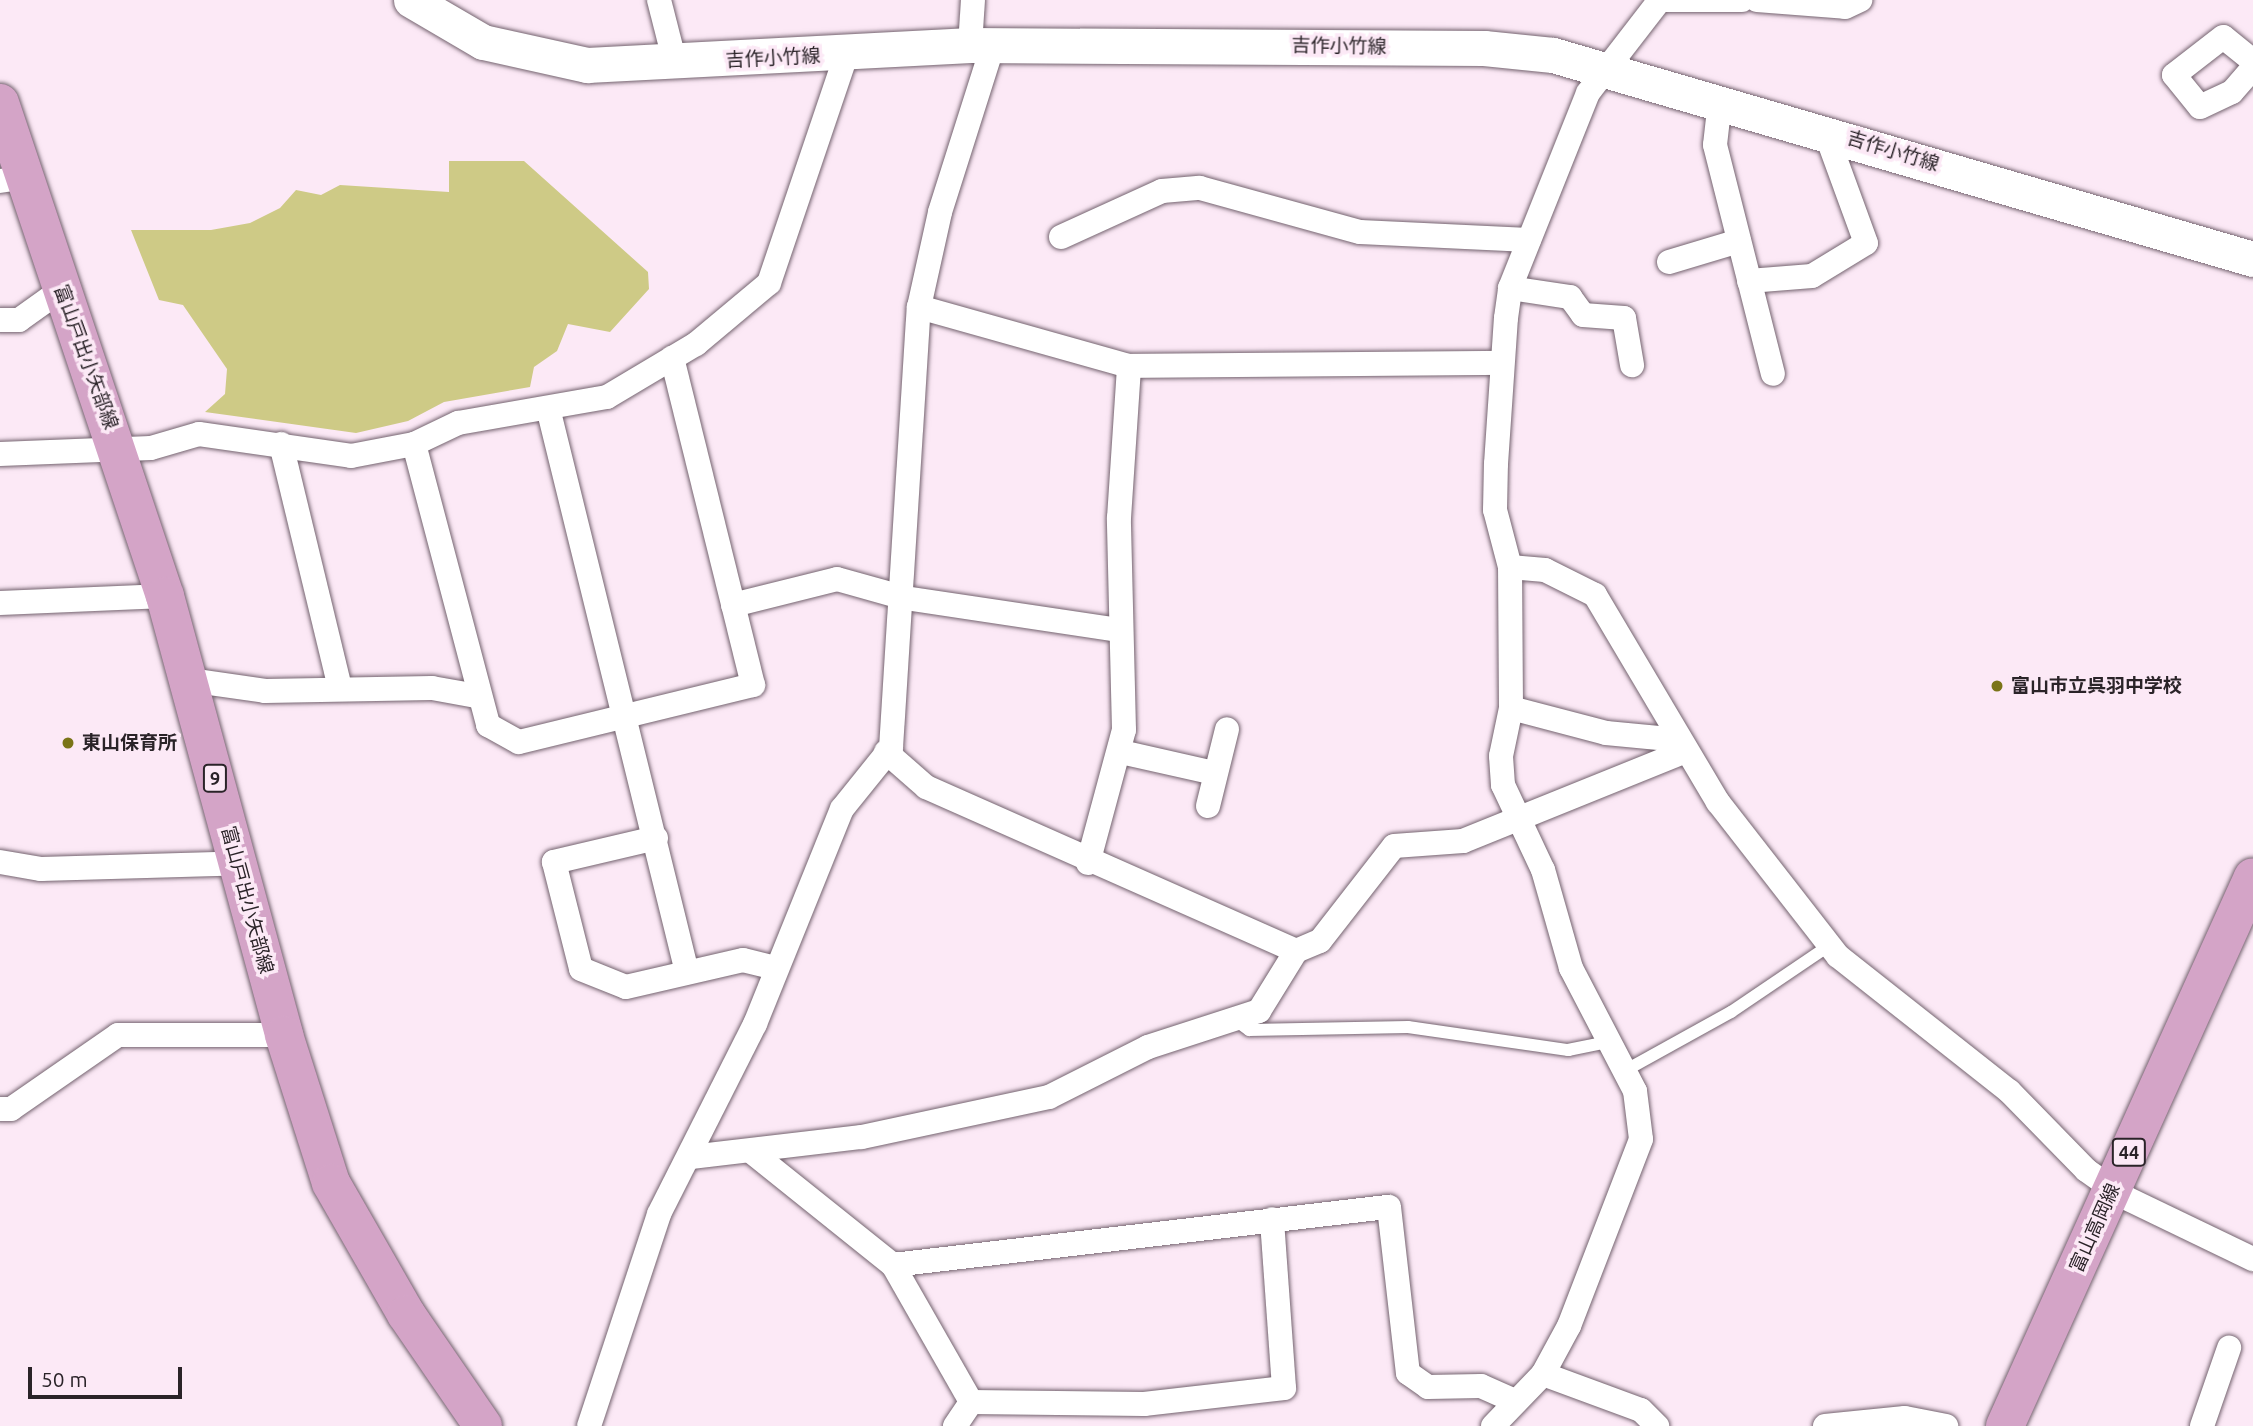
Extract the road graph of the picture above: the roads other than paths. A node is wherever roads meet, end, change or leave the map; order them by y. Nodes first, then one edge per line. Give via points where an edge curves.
1 (411, 0) edge
2 (659, 0) edge
3 (974, 0) edge
4 (1660, 0) edge
5 (1742, 0) edge
6 (1757, 0) edge
7 (1860, 0) edge
8 (981, 45) junction
9 (846, 55) junction
10 (2253, 61) edge
11 (675, 62) junction
12 (2253, 68) edge
13 (1606, 69) junction
14 (1720, 102) junction
15 (0, 103) edge
16 (1825, 131) junction
17 (12, 179) edge
18 (1061, 237) dead end
19 (1529, 240) junction
20 (1739, 241) junction
21 (2253, 259) edge
22 (1669, 262) dead end
23 (1749, 281) junction
24 (1510, 288) junction
25 (61, 290) junction
26 (919, 307) junction
27 (0, 320) edge
28 (672, 358) junction
29 (1502, 363) junction
30 (1632, 365) dead end
31 (1129, 366) junction
32 (1773, 374) dead end
33 (549, 412) junction
34 (281, 444) junction
35 (414, 444) junction
36 (119, 450) junction
37 (0, 454) edge
38 (1510, 567) junction
39 (165, 596) junction
40 (905, 598) junction
41 (0, 603) edge
42 (733, 605) junction
43 (1120, 630) junction
44 (189, 680) junction
45 (340, 688) junction
46 (477, 696) junction
47 (1511, 708) junction
48 (626, 716) junction
49 (1227, 729) dead end
50 (1683, 745) junction
51 (886, 752) junction
52 (1121, 752) junction
53 (1214, 773) junction
54 (1208, 806) dead end
55 (1517, 822) junction
56 (656, 838) junction
57 (0, 862) edge
58 (1088, 863) junction
59 (225, 864) dead end
60 (2253, 877) edge
61 (1830, 945) junction
62 (1296, 951) junction
63 (776, 968) junction
64 (687, 972) junction
65 (1233, 1019) junction
66 (284, 1035) junction
67 (1613, 1041) junction
68 (1626, 1070) junction
69 (0, 1109) edge
70 (753, 1153) junction
71 (691, 1157) junction
72 (2112, 1188) junction
73 (1272, 1219) junction
74 (2253, 1259) edge
75 (893, 1265) junction
76 (2229, 1348) dead end
77 (1543, 1374) junction
78 (1515, 1401) junction
79 (971, 1402) junction
80 (483, 1426) edge
81 (589, 1426) edge
82 (955, 1426) edge
83 (1493, 1426) edge
84 (1657, 1426) edge
85 (1825, 1426) edge
86 (1946, 1426) edge
87 (2005, 1426) edge
88 (2202, 1426) edge

1 - 11 main road, 吉作小竹線 via 483,42 540,59 587,65
2 - 11 street
3 - 8 street
4 - 5 street
4 - 13 street
6 - 7 street via 1845,7
8 - 9 main road, 吉作小竹線
8 - 13 main road, 吉作小竹線 via 1484,48 1553,55
8 - 26 street
9 - 11 main road, 吉作小竹線
9 - 28 street via 769,283
10 - 12 street via 2223,37 2174,75 2200,107 2232,92
13 - 14 main road, 吉作小竹線
13 - 19 street via 1588,93
14 - 16 main road, 吉作小竹線
14 - 20 street via 1715,145
15 - 17 main road, 富山戸出小矢部線 / 9
16 - 21 main road, 吉作小竹線
16 - 23 street via 1866,243 1812,276
17 - 25 main road, 富山戸出小矢部線 / 9
18 - 19 street via 1162,191 1200,188 1360,232
19 - 24 street
20 - 22 street
20 - 23 street
23 - 32 street
24 - 29 street
24 - 30 street via 1570,297 1583,315 1624,318
25 - 27 street via 19,320
25 - 36 main road, 富山戸出小矢部線 / 9
26 - 31 street
26 - 40 street
28 - 33 street via 607,397
28 - 42 street
29 - 31 street
29 - 38 street via 1495,510
31 - 43 street via 1119,518
33 - 35 street via 458,423
33 - 48 street
34 - 35 street via 351,456
34 - 36 street via 199,434 151,449
34 - 45 street
35 - 46 street
36 - 37 street
36 - 39 main road, 富山戸出小矢部線 / 9
38 - 47 street
38 - 50 street via 1545,570 1595,595
39 - 41 street
39 - 44 main road, 富山戸出小矢部線 / 9
40 - 42 street via 837,579
40 - 43 street
40 - 51 street via 891,748
42 - 48 street via 753,685
43 - 52 street
44 - 45 street via 265,691
44 - 66 main road, 富山戸出小矢部線 / 9
45 - 46 street via 432,688
46 - 48 street via 488,725 519,742
47 - 50 street via 1606,733
47 - 55 street via 1501,756 1503,785
48 - 56 street
49 - 53 street
50 - 55 street
50 - 61 street
51 - 58 street via 926,787
51 - 63 street via 842,809
52 - 53 street
52 - 58 street
53 - 54 street
55 - 62 street via 1464,841 1394,846 1320,941
55 - 67 street via 1543,870 1571,968
56 - 64 street
56 - 64 street via 554,862 581,969 625,987
57 - 59 street via 41,869
58 - 62 street
60 - 72 main road, 富山高岡線 / 44
61 - 68 lane via 1731,1012
61 - 72 street via 2009,1091 2086,1170
62 - 65 street via 1259,1011
63 - 64 street via 743,960
63 - 71 street
65 - 67 lane via 1250,1030 1408,1027 1568,1050
65 - 70 street via 1148,1047 1049,1097
66 - 69 street via 118,1035 11,1109
66 - 80 main road, 富山戸出小矢部線 / 9 via 331,1183 406,1314
67 - 68 street
68 - 77 street via 1641,1139 1579,1301
70 - 71 street
70 - 75 street
71 - 81 street via 640,1263
72 - 74 street
72 - 87 main road, 富山高岡線 / 44
73 - 75 street
73 - 78 street via 1390,1207 1408,1373 1428,1387 1481,1386
73 - 79 street via 1284,1388 1144,1404
75 - 79 street
76 - 88 street
77 - 78 street
77 - 84 street via 1641,1410
78 - 83 street
79 - 82 street
85 - 86 street via 1905,1418

